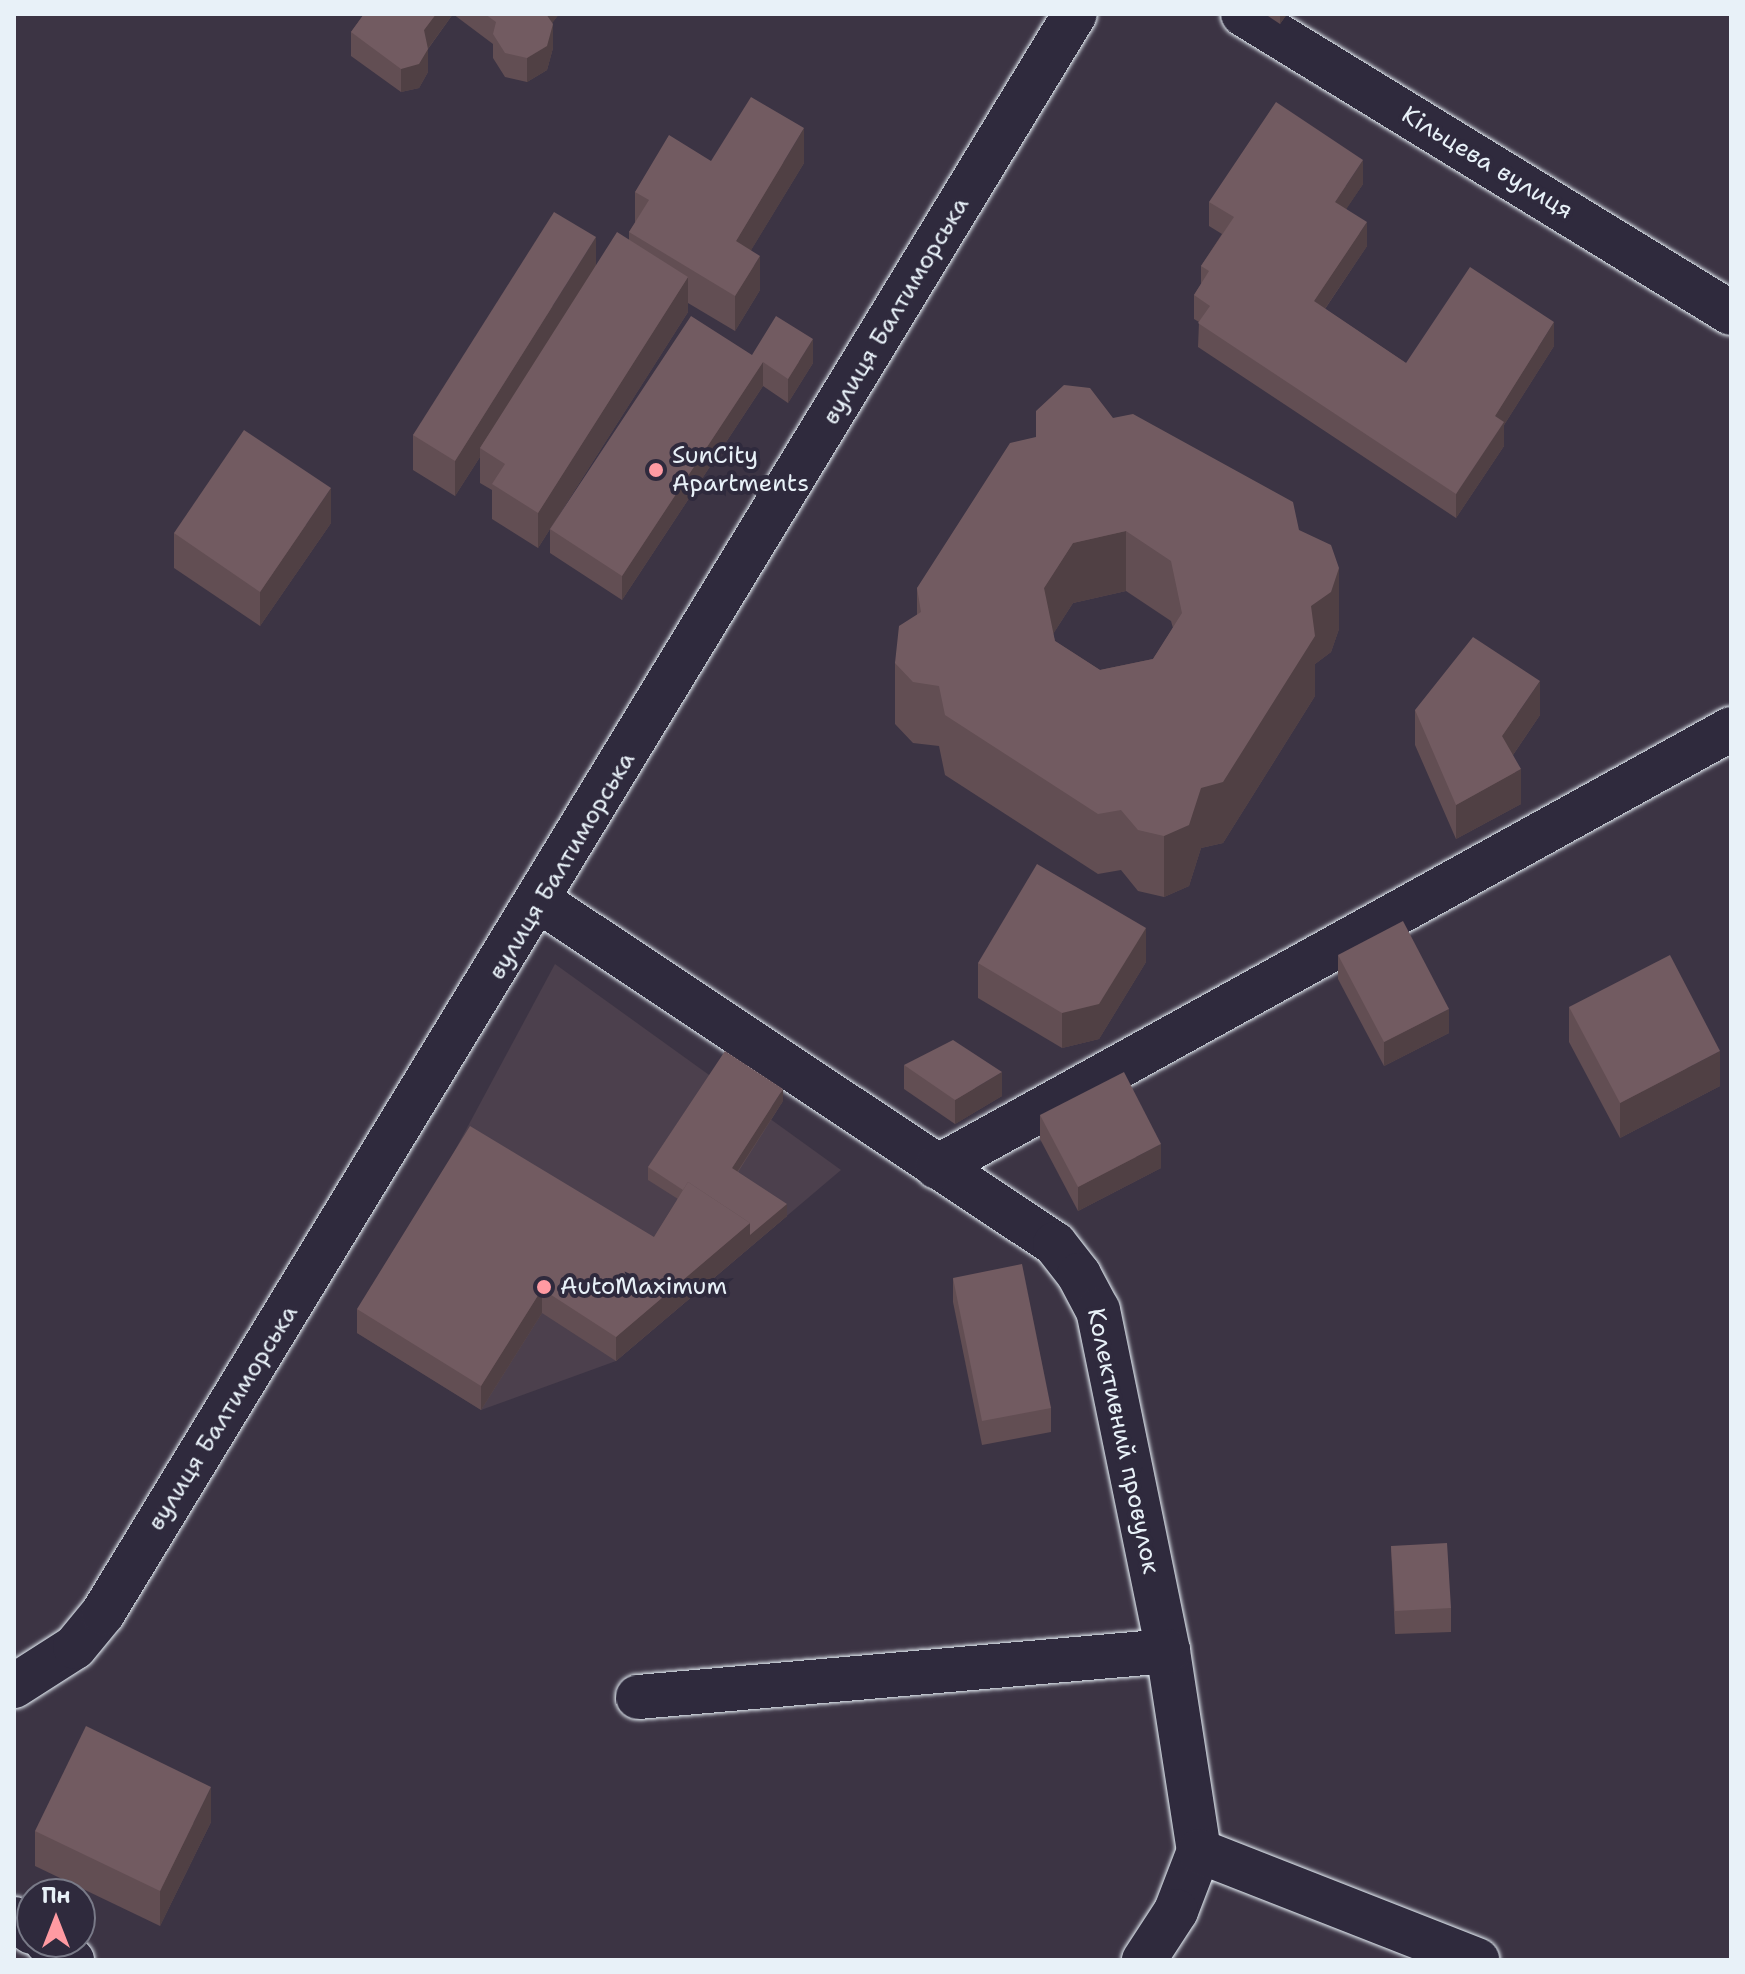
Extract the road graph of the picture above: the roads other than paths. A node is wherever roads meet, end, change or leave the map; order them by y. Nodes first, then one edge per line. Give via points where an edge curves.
1 (1075, 14) edge
2 (1243, 14) edge
3 (1731, 313) edge
4 (1731, 729) edge
5 (541, 902) junction
6 (937, 1167) junction
7 (1168, 1651) junction
8 (14, 1686) edge
9 (638, 1697) dead end
10 (1199, 1851) junction
11 (1144, 1960) edge
12 (1477, 1960) edge

1 - 5 street, вулиця Балтиморська
2 - 3 street, Кільцева вулиця
4 - 6 street
5 - 6 street, Колективний провулок
5 - 8 street, вулиця Балтиморська via 103,1613 75,1647
6 - 7 street, Колективний провулок via 1055,1244 1098,1310
7 - 9 street
7 - 10 street, Колективний провулок
10 - 11 street, Колективний провулок via 1176,1911
10 - 12 street

